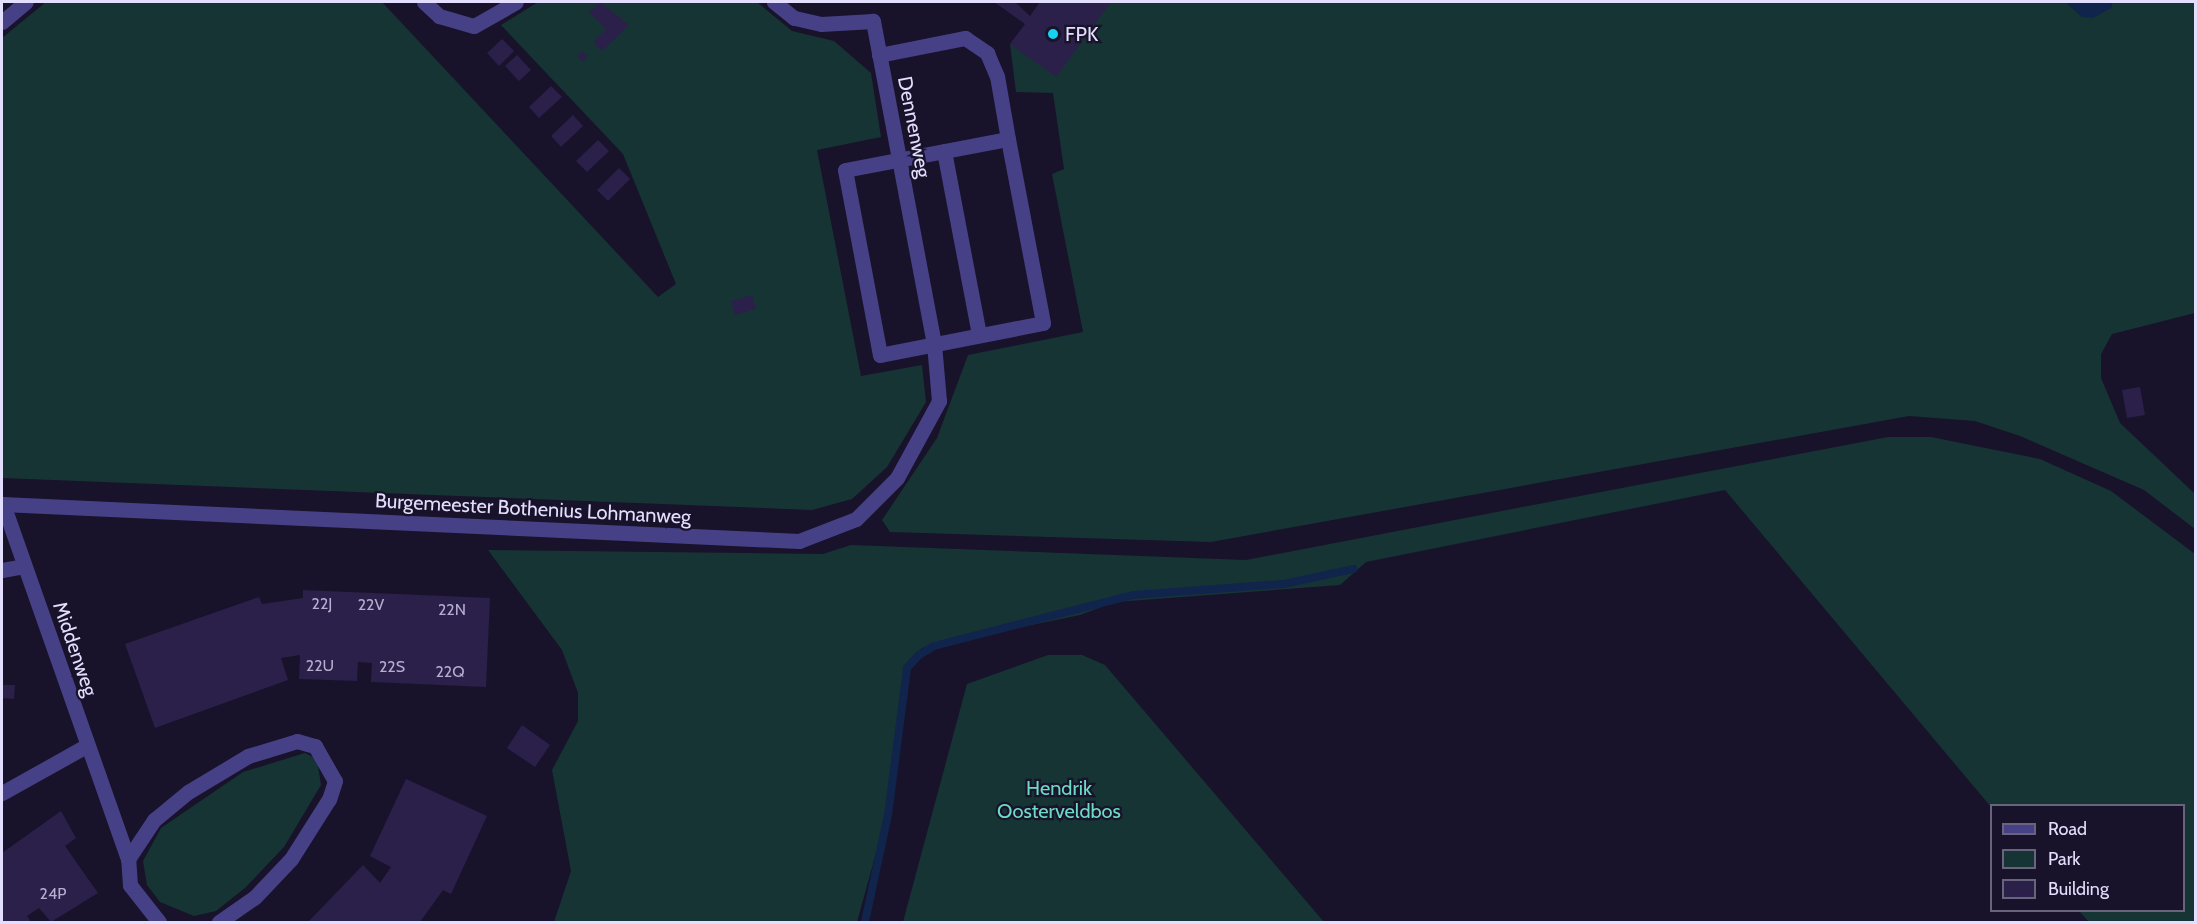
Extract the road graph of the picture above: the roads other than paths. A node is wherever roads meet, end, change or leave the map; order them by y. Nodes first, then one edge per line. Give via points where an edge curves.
1 (26, 2) edge
2 (424, 2) edge
3 (516, 2) edge
4 (774, 2) edge
5 (2, 22) edge
6 (879, 55) junction
7 (1008, 139) junction
8 (944, 151) junction
9 (899, 160) junction
10 (979, 335) junction
11 (934, 344) junction
12 (2, 504) edge
13 (24, 566) junction
14 (2, 570) edge
15 (86, 746) junction
16 (2, 793) edge
17 (128, 859) junction
18 (159, 922) edge
19 (219, 922) edge

1 - 5 street
2 - 3 street via 439,16 474,26
4 - 6 street, Dennenweg via 794,18 821,24 873,21
6 - 7 street via 965,38 987,53 998,76
6 - 9 street, Dennenweg
7 - 8 street
7 - 10 street via 1043,323
8 - 9 street
8 - 10 street
9 - 11 street, Dennenweg
9 - 11 street via 845,170 880,355
10 - 11 street
11 - 12 street, Burgemeester Bothenius Lohmanweg via 939,401 897,478 856,519 799,541
12 - 13 street, Middenweg
13 - 14 street
13 - 15 street, Middenweg
15 - 16 street
15 - 17 street, Middenweg
17 - 18 street, Middenweg via 130,885
17 - 19 street via 154,820 219,772 248,756 297,741 315,746 335,781 329,799 291,859 255,897

